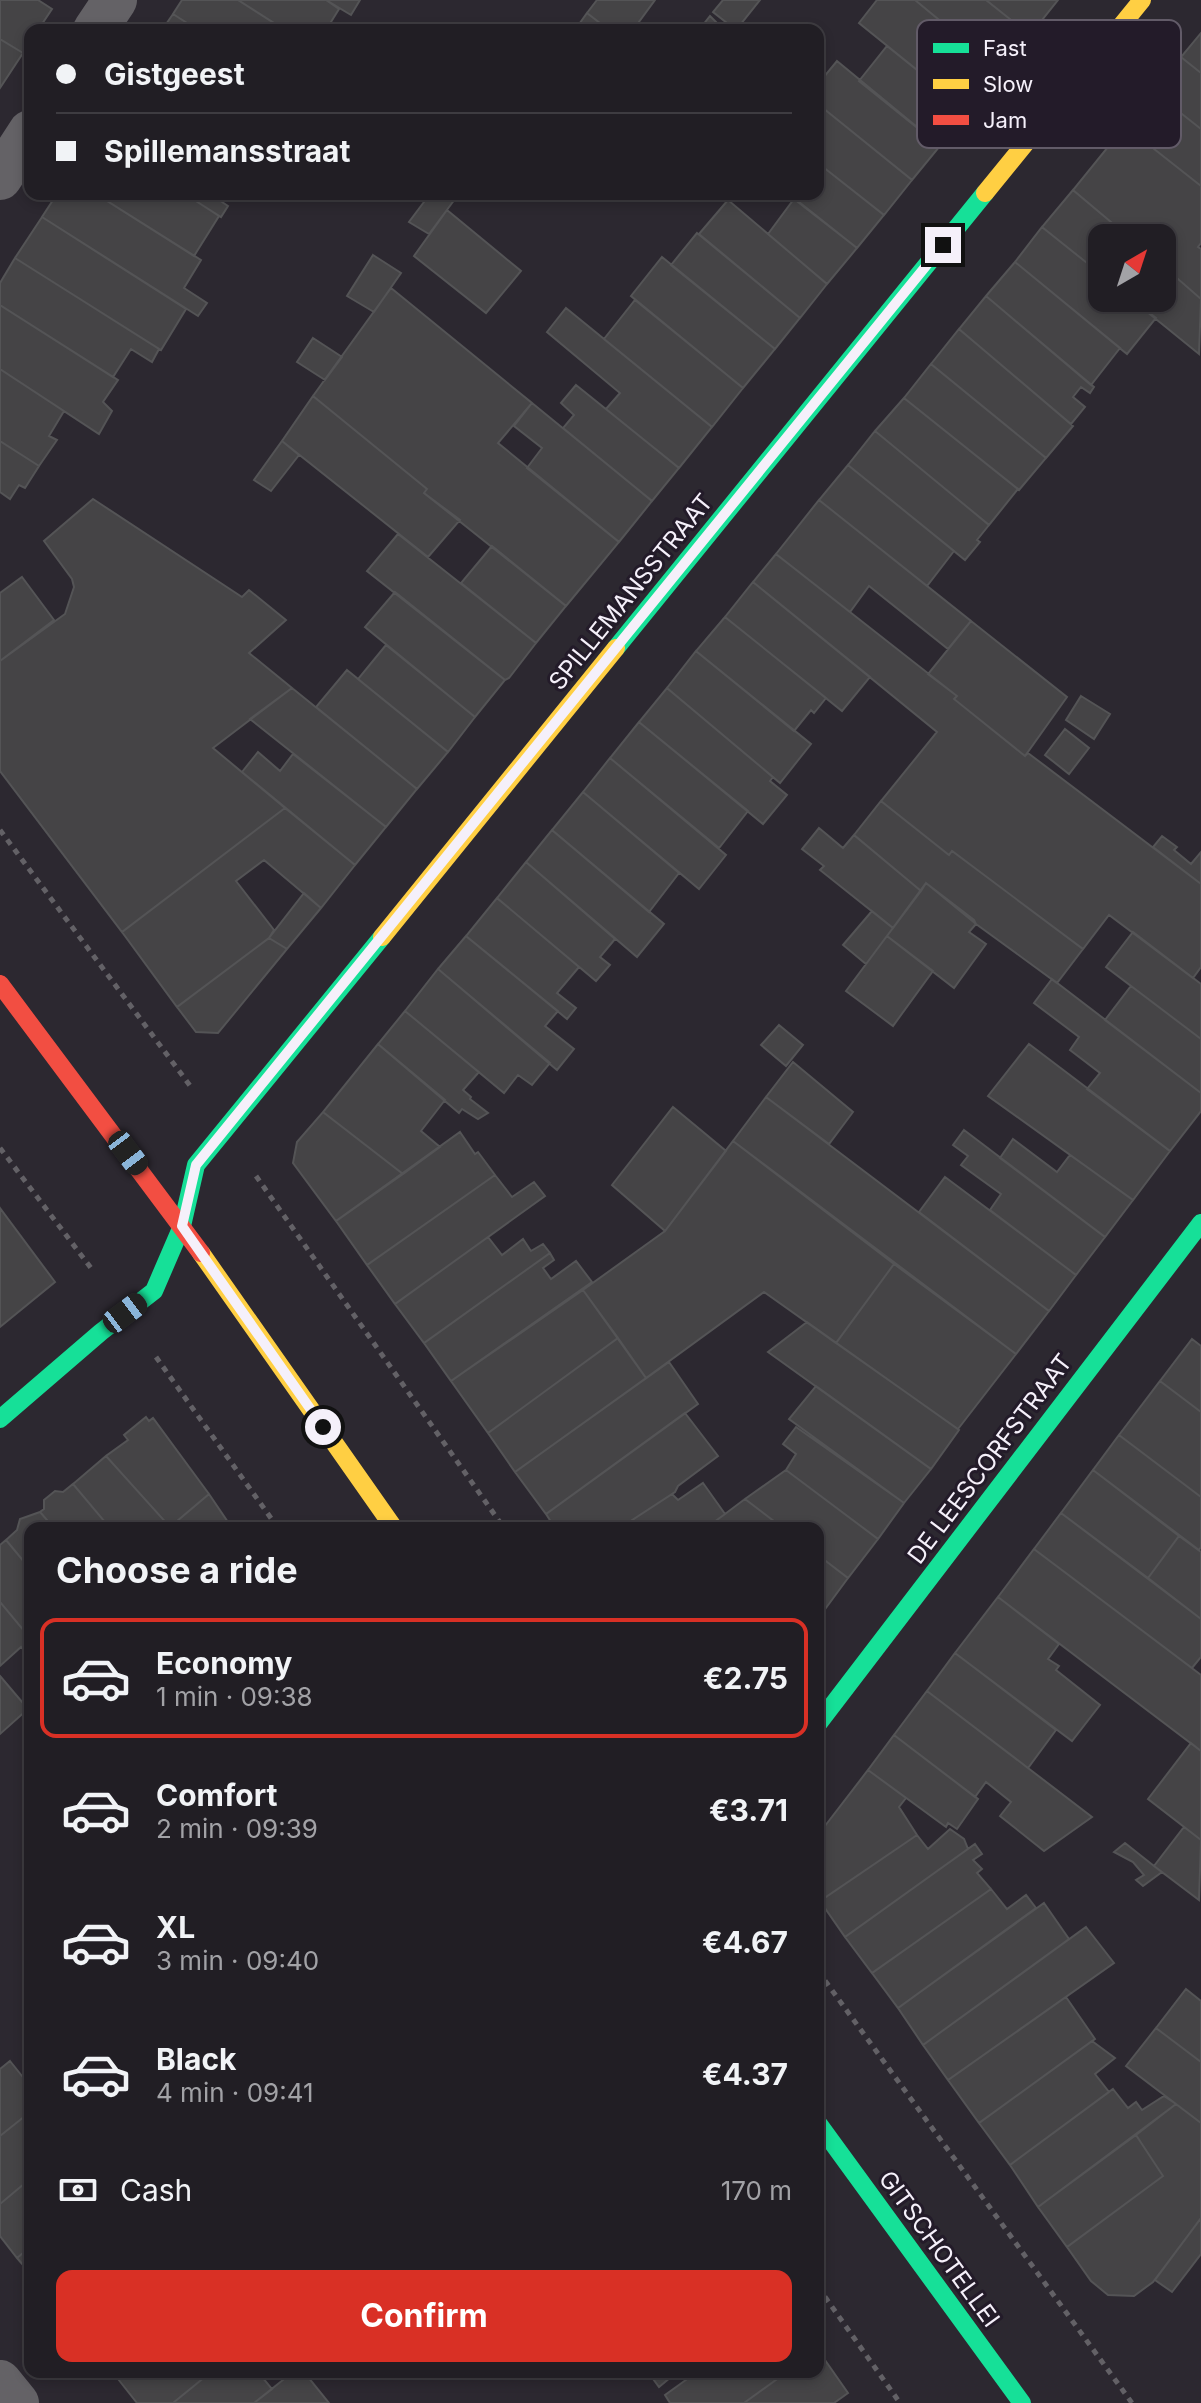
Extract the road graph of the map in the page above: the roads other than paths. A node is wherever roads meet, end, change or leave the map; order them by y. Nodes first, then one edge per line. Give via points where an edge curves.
1 (115, 0) edge
2 (1142, 0) edge
3 (1126, 20) edge
4 (99, 24) edge
5 (24, 141) edge
6 (1022, 148) edge
7 (0, 178) edge
8 (0, 984) edge
9 (1201, 1223) edge
10 (182, 1226) junction
11 (0, 1419) edge
12 (390, 1522) edge
13 (824, 1716) edge
14 (824, 2131) edge
15 (0, 2382) edge
16 (17, 2403) edge
17 (1022, 2403) edge

1 - 4 street
2 - 3 street, SPILLEMANSSTRAAT
5 - 7 street
6 - 10 street, SPILLEMANSSTRAAT via 196,1165
8 - 10 street
9 - 13 street, DE LEESCORFSTRAAT
10 - 11 street, SPILLEMANSSTRAAT via 154,1291
10 - 12 street
14 - 17 street, GITSCHOTELLEI
15 - 16 street

